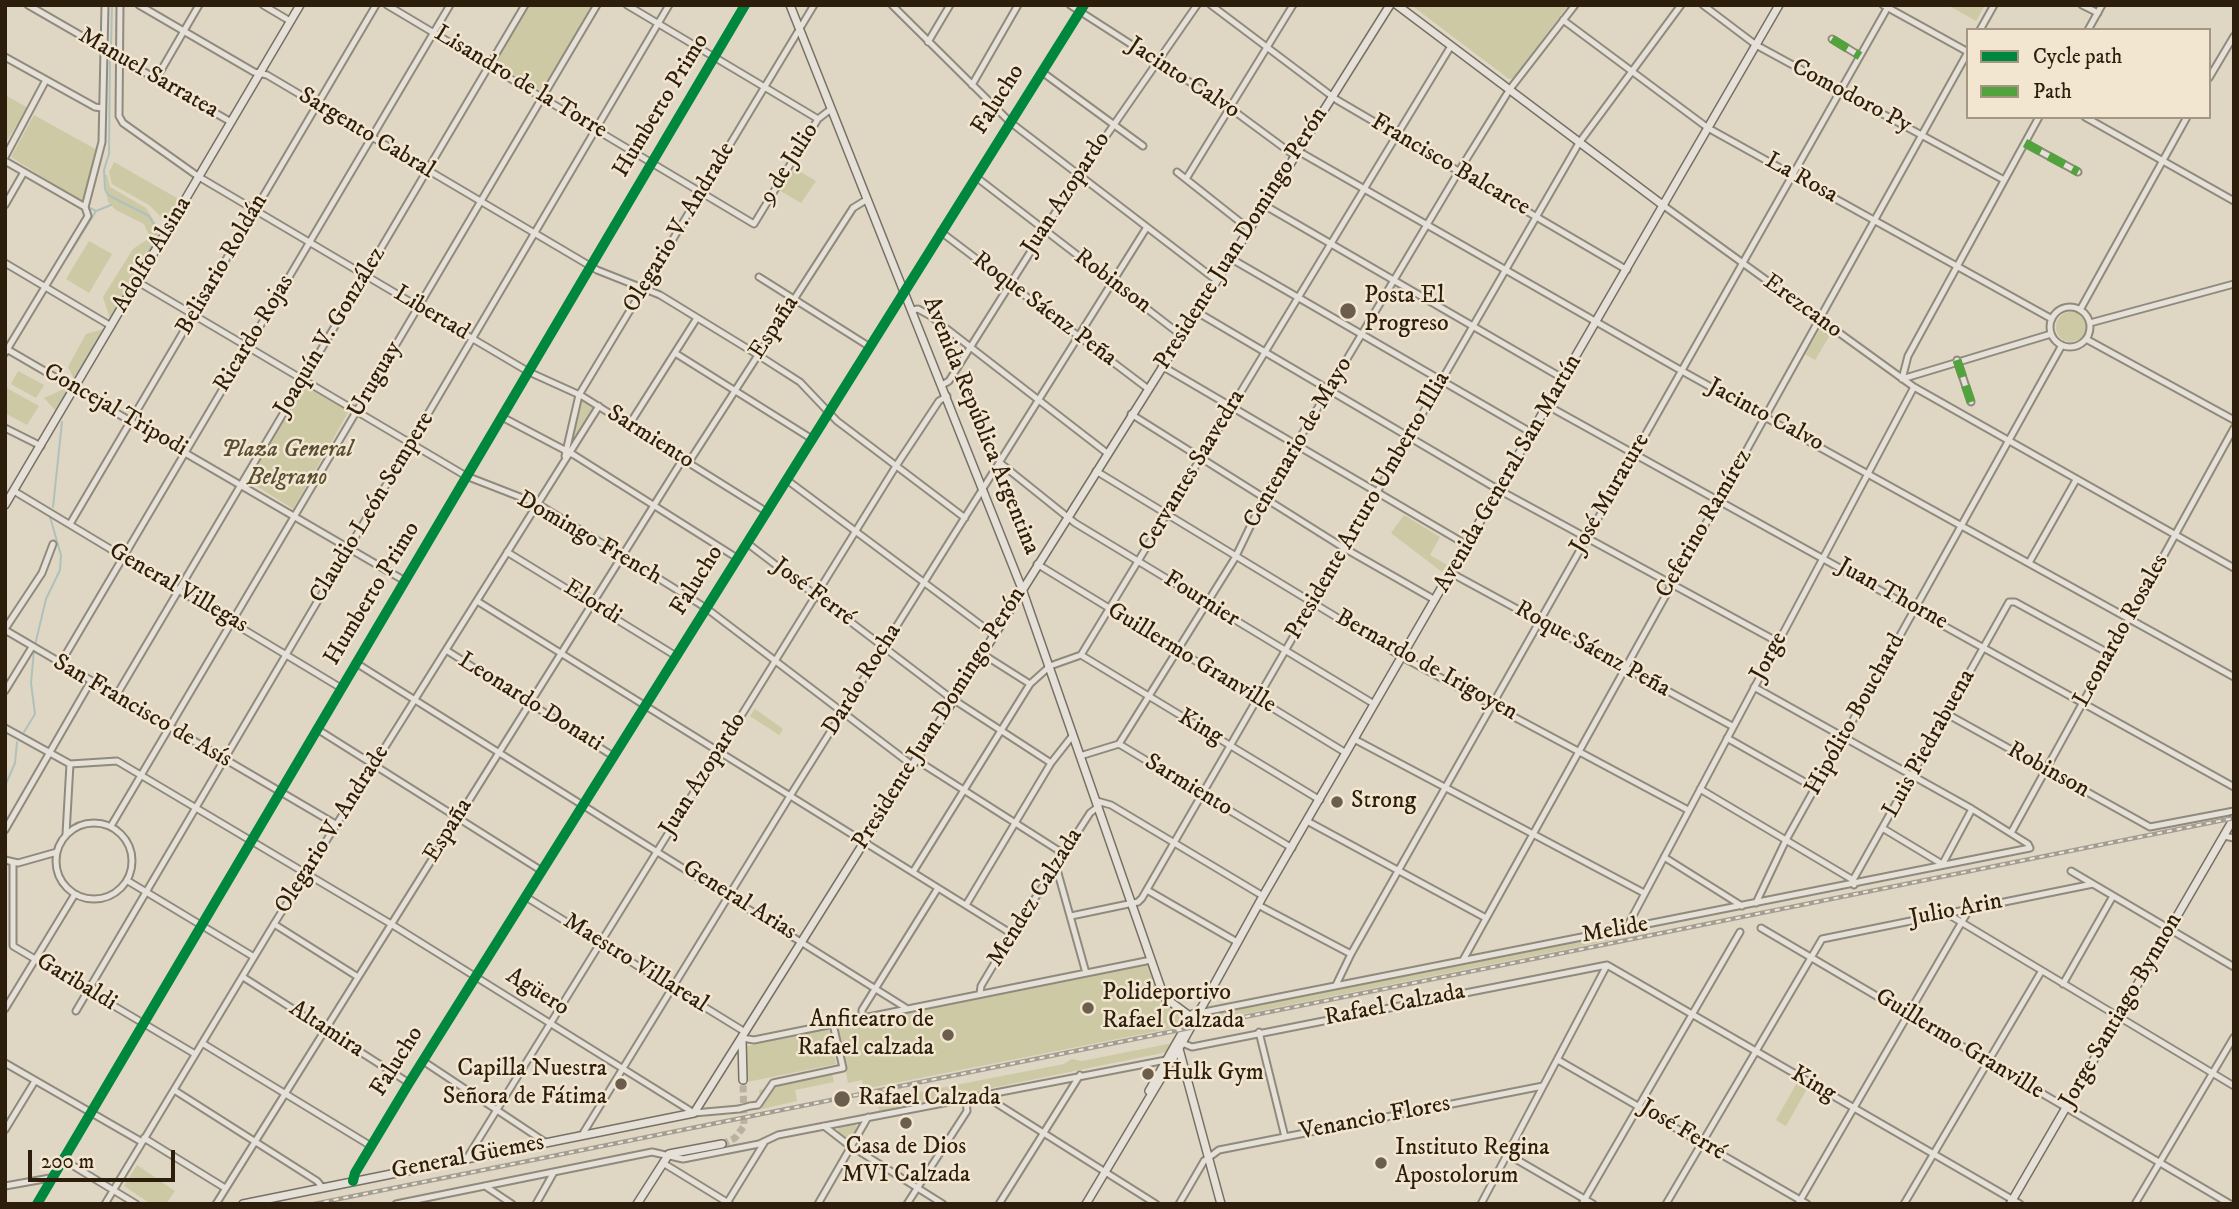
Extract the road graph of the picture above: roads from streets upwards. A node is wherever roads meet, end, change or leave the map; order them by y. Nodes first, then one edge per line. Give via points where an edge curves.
1 (28, 5) edge
2 (105, 5) edge
3 (120, 5) edge
4 (139, 5) edge
5 (199, 5) edge
6 (263, 5) edge
7 (300, 5) edge
8 (376, 5) edge
9 (387, 5) edge
10 (450, 5) edge
11 (525, 5) edge
12 (597, 5) edge
13 (627, 5) edge
14 (669, 5) edge
15 (745, 5) edge
16 (790, 5) edge
17 (814, 5) edge
18 (892, 5) edge
19 (950, 5) edge
20 (1018, 5) edge
21 (1070, 5) edge
22 (1084, 5) edge
23 (1197, 5) edge
24 (1211, 5) edge
25 (1293, 5) edge
26 (1390, 5) edge
27 (1397, 5) edge
28 (1575, 5) edge
29 (1681, 5) edge
30 (1703, 5) edge
31 (1779, 5) edge
32 (1994, 5) edge
33 (2082, 5) edge
34 (2102, 5) edge
35 (1886, 6) edge
36 (1080, 12) junction
37 (2098, 13) junction
38 (1563, 20) junction
39 (290, 21) junction
40 (658, 24) junction
41 (1981, 28) edge
42 (2089, 28) edge
43 (800, 30) junction
44 (183, 31) junction
45 (434, 32) junction
46 (2234, 36) edge
47 (1832, 39) dead end
48 (928, 42) junction
49 (1756, 45) junction
50 (1451, 46) junction
51 (1268, 47) junction
52 (104, 49) junction
53 (1966, 51) edge
54 (116, 56) junction
55 (1860, 56) junction
56 (1966, 56) edge
57 (5, 57) edge
58 (715, 57) junction
59 (1156, 61) junction
60 (489, 66) junction
61 (1632, 71) junction
62 (1042, 72) junction
63 (260, 74) junction
64 (2211, 74) edge
65 (156, 79) junction
66 (46, 80) junction
67 (972, 85) junction
68 (765, 87) junction
69 (1510, 89) junction
70 (1839, 92) junction
71 (1333, 96) junction
72 (543, 97) junction
73 (317, 105) junction
74 (102, 108) junction
75 (1230, 108) junction
76 (831, 109) junction
77 (818, 119) junction
78 (2038, 119) edge
79 (2088, 119) edge
80 (2186, 119) edge
81 (231, 122) junction
82 (1010, 122) junction
83 (1113, 124) junction
84 (1708, 128) junction
85 (596, 129) junction
86 (1397, 135) junction
87 (1922, 135) junction
88 (372, 137) junction
89 (1579, 143) junction
90 (2025, 143) junction
91 (1143, 146) dead end
92 (1297, 153) junction
93 (5, 159) edge
94 (2162, 161) junction
95 (652, 162) junction
96 (427, 170) junction
97 (1459, 171) junction
98 (24, 172) junction
99 (1177, 172) dead end
100 (2078, 172) dead end
101 (1793, 174) junction
102 (1079, 175) junction
103 (199, 177) junction
104 (976, 177) junction
105 (1185, 179) junction
106 (2004, 180) junction
107 (1364, 189) junction
108 (702, 192) junction
109 (866, 200) junction
110 (2234, 201) edge
111 (481, 202) junction
112 (5, 205) edge
113 (1264, 205) junction
114 (1664, 206) junction
115 (85, 207) junction
116 (254, 210) junction
117 (1536, 216) junction
118 (1874, 219) junction
119 (1425, 226) junction
120 (1147, 227) junction
121 (1249, 229) junction
122 (1044, 230) junction
123 (941, 232) junction
124 (535, 233) junction
125 (310, 242) junction
126 (1331, 244) junction
127 (1230, 258) junction
128 (5, 263) edge
129 (1741, 264) junction
130 (1957, 265) junction
131 (591, 266) junction
132 (1627, 270) junction
133 (1505, 271) junction
134 (365, 275) junction
135 (759, 277) dead end
136 (1216, 280) junction
137 (1393, 280) junction
138 (138, 282) junction
139 (1114, 282) junction
140 (1009, 284) junction
141 (2234, 284) edge
142 (45, 286) junction
143 (644, 288) junction
144 (904, 291) junction
145 (794, 299) junction
146 (1298, 299) junction
147 (419, 306) junction
148 (912, 310) junction
149 (2080, 310) junction
150 (1197, 312) junction
151 (193, 314) junction
152 (697, 318) junction
153 (1818, 319) junction
154 (2052, 319) junction
155 (1597, 323) junction
156 (2090, 323) junction
157 (111, 326) junction
158 (1472, 327) junction
159 (2051, 334) junction
160 (1181, 335) junction
161 (1360, 336) junction
162 (1078, 337) junction
163 (473, 338) junction
164 (2086, 339) junction
165 (2062, 345) junction
166 (247, 346) junction
167 (870, 347) junction
168 (971, 347) junction
169 (6, 350) edge
170 (676, 353) junction
171 (1266, 354) junction
172 (758, 355) junction
173 (1957, 360) junction
174 (1162, 366) junction
175 (1682, 371) junction
176 (529, 372) junction
177 (303, 378) junction
178 (1564, 379) junction
179 (1902, 379) junction
180 (1440, 383) junction
181 (942, 385) junction
182 (75, 387) junction
183 (1914, 387) junction
184 (1147, 388) junction
185 (736, 390) junction
186 (1327, 391) junction
187 (579, 395) junction
188 (947, 396) junction
189 (1039, 400) junction
190 (1971, 402) dead end
191 (599, 406) junction
192 (1548, 406) junction
193 (1232, 408) junction
194 (357, 411) junction
195 (829, 413) junction
196 (1131, 414) junction
197 (1766, 416) junction
198 (502, 417) junction
199 (132, 419) junction
200 (2234, 420) edge
201 (629, 425) junction
202 (5, 428) edge
203 (2234, 428) edge
204 (1532, 433) junction
205 (1407, 438) junction
206 (812, 439) junction
207 (2007, 441) junction
208 (411, 443) junction
209 (41, 446) junction
210 (1295, 446) junction
211 (186, 451) junction
212 (566, 453) junction
213 (1107, 453) junction
214 (1633, 454) junction
215 (1202, 459) junction
216 (686, 461) junction
217 (999, 462) junction
218 (896, 466) junction
219 (1096, 471) junction
220 (1869, 472) junction
221 (467, 476) junction
222 (788, 480) junction
223 (2076, 480) junction
224 (240, 484) junction
225 (983, 488) junction
226 (1499, 490) junction
227 (14, 491) junction
228 (1376, 493) junction
229 (1264, 498) junction
230 (1719, 500) junction
231 (6, 501) edge
232 (538, 504) junction
233 (653, 505) junction
234 (767, 512) junction
235 (1167, 515) junction
236 (295, 516) junction
237 (1069, 517) junction
238 (965, 518) junction
239 (69, 524) junction
240 (1961, 524) junction
241 (856, 532) junction
242 (2175, 536) junction
243 (1585, 538) junction
244 (747, 542) junction
245 (53, 544) dead end
246 (1467, 545) junction
247 (349, 548) junction
248 (1344, 548) junction
249 (507, 552) junction
250 (621, 555) junction
251 (1824, 556) junction
252 (123, 557) junction
253 (737, 558) junction
254 (1235, 558) junction
255 (1139, 561) junction
256 (2030, 561) junction
257 (1037, 564) junction
258 (2234, 568) edge
259 (1451, 573) junction
260 (405, 581) junction
261 (925, 583) junction
262 (1671, 584) junction
263 (180, 589) junction
264 (1022, 589) junction
265 (816, 596) junction
266 (1435, 600) junction
267 (477, 601) junction
268 (592, 603) junction
269 (1207, 604) junction
270 (1313, 604) junction
271 (1915, 607) junction
272 (706, 608) junction
273 (1109, 609) junction
274 (2130, 619) junction
275 (234, 621) junction
276 (1540, 621) junction
277 (5, 630) edge
278 (993, 634) junction
279 (1778, 642) junction
280 (1983, 646) junction
281 (884, 647) junction
282 (34, 648) junction
283 (446, 650) junction
284 (562, 651) junction
285 (1178, 651) junction
286 (1285, 651) junction
287 (981, 653) junction
288 (2110, 653) junction
289 (287, 654) junction
290 (1080, 655) junction
291 (676, 656) junction
292 (1402, 657) junction
293 (775, 662) junction
294 (356, 663) junction
295 (60, 664) junction
296 (1050, 666) junction
297 (1623, 667) junction
298 (2234, 677) edge
299 (91, 681) junction
300 (1030, 684) junction
301 (1754, 687) junction
302 (341, 688) junction
303 (5, 691) edge
304 (116, 696) junction
305 (1149, 698) junction
306 (952, 699) junction
307 (1258, 699) junction
308 (415, 700) junction
309 (2082, 702) junction
310 (529, 703) junction
311 (1493, 703) junction
312 (1374, 704) junction
313 (646, 705) junction
314 (842, 713) junction
315 (1947, 715) junction
316 (1732, 726) junction
317 (170, 728) junction
318 (5, 729) edge
319 (317, 729) junction
320 (1002, 731) junction
321 (1073, 735) junction
322 (1844, 737) junction
323 (1727, 738) junction
324 (1354, 739) junction
325 (1119, 744) junction
326 (1230, 746) junction
327 (1578, 750) junction
328 (719, 751) junction
329 (48, 752) junction
330 (499, 752) junction
331 (1346, 753) junction
332 (613, 756) junction
333 (1080, 756) junction
334 (225, 760) junction
335 (914, 762) junction
336 (1051, 763) junction
337 (70, 764) junction
338 (374, 764) junction
339 (2045, 771) junction
340 (142, 775) junction
341 (1913, 775) junction
342 (2234, 787) edge
343 (1445, 788) junction
344 (1815, 788) junction
345 (1700, 789) junction
346 (965, 790) junction
347 (280, 791) junction
348 (1202, 795) junction
349 (790, 796) junction
350 (1320, 800) junction
351 (1098, 804) junction
352 (583, 805) junction
353 (197, 807) junction
354 (1972, 809) junction
355 (1688, 810) junction
356 (2234, 811) edge
357 (458, 818) junction
358 (2234, 818) edge
359 (1307, 821) junction
360 (1017, 822) junction
361 (337, 825) junction
362 (111, 826) junction
363 (1884, 829) junction
364 (5, 830) edge
365 (2011, 833) junction
366 (1532, 834) junction
367 (66, 835) junction
368 (2224, 836) junction
369 (2234, 838) edge
370 (252, 840) junction
371 (1786, 840) junction
372 (863, 842) junction
373 (1174, 843) junction
374 (1292, 848) junction
375 (657, 851) junction
376 (57, 852) junction
377 (1064, 853) junction
378 (1664, 857) junction
379 (5, 860) edge
380 (13, 864) junction
381 (1942, 865) junction
382 (1056, 866) junction
383 (542, 871) junction
384 (1398, 871) junction
385 (2071, 871) dead end
386 (307, 872) junction
387 (913, 872) junction
388 (128, 881) junction
389 (1854, 883) junction
390 (2094, 884) junction
391 (938, 888) junction
392 (1147, 890) junction
393 (146, 892) junction
394 (1644, 893) junction
395 (75, 894) junction
396 (730, 896) junction
397 (1263, 896) junction
398 (2113, 896) junction
399 (526, 897) junction
400 (1132, 903) junction
401 (1756, 903) junction
402 (966, 905) junction
403 (1258, 905) junction
404 (1742, 906) junction
405 (1970, 908) junction
406 (1946, 914) junction
407 (1071, 916) junction
408 (1484, 917) junction
409 (274, 924) junction
410 (391, 924) junction
411 (1962, 924) junction
412 (201, 925) junction
413 (1627, 927) junction
414 (1761, 928) dead end
415 (2169, 929) junction
416 (1740, 932) dead end
417 (1012, 934) junction
418 (802, 940) junction
419 (600, 942) junction
420 (1237, 942) junction
421 (1350, 954) junction
422 (254, 957) junction
423 (1810, 957) junction
424 (34, 958) junction
425 (1151, 960) junction
426 (1463, 960) junction
427 (1607, 965) junction
428 (2234, 967) edge
429 (2041, 972) junction
430 (1086, 973) junction
431 (243, 977) junction
432 (358, 977) junction
433 (475, 978) junction
434 (1336, 985) junction
435 (2063, 985) junction
436 (673, 986) junction
437 (876, 987) junction
438 (88, 991) junction
439 (980, 994) junction
440 (906, 1008) junction
441 (5, 1009) edge
442 (76, 1012) dead end
443 (1199, 1013) junction
444 (1692, 1014) junction
445 (1908, 1015) junction
446 (862, 1017) junction
447 (1191, 1017) junction
448 (2118, 1017) junction
449 (142, 1022) junction
450 (547, 1024) junction
451 (834, 1024) junction
452 (325, 1029) junction
453 (1259, 1032) junction
454 (743, 1035) junction
455 (2234, 1037) edge
456 (754, 1040) junction
457 (202, 1043) junction
458 (1181, 1046) junction
459 (1754, 1050) junction
460 (742, 1052) junction
461 (195, 1054) junction
462 (1166, 1060) junction
463 (1558, 1060) junction
464 (423, 1061) junction
465 (1988, 1062) junction
466 (5, 1063) edge
467 (621, 1069) junction
468 (2213, 1073) junction
469 (1080, 1076) junction
470 (743, 1080) tunnel mouth
471 (35, 1081) junction
472 (409, 1083) junction
473 (1543, 1086) junction
474 (2234, 1086) edge
475 (174, 1090) junction
476 (285, 1093) junction
477 (990, 1094) junction
478 (966, 1098) junction
479 (1639, 1106) junction
480 (1854, 1108) junction
481 (2066, 1108) junction
482 (494, 1109) junction
483 (90, 1112) junction
484 (694, 1113) junction
485 (1137, 1116) junction
486 (867, 1117) junction
487 (824, 1126) junction
488 (5, 1130) edge
489 (1044, 1132) junction
490 (582, 1135) junction
491 (1285, 1136) junction
492 (143, 1140) junction
493 (255, 1141) junction
494 (545, 1142) junction
495 (764, 1143) junction
496 (1701, 1143) junction
497 (722, 1144) tunnel mouth
498 (371, 1146) junction
499 (852, 1148) junction
500 (669, 1154) junction
501 (1507, 1154) junction
502 (1933, 1154) junction
503 (1209, 1156) junction
504 (467, 1158) junction
505 (62, 1159) junction
506 (663, 1163) junction
507 (2159, 1163) junction
508 (554, 1172) junction
509 (1105, 1172) junction
510 (51, 1178) junction
511 (353, 1181) junction
512 (5, 1186) edge
513 (485, 1186) junction
514 (322, 1187) junction
515 (918, 1187) junction
516 (225, 1188) junction
517 (113, 1189) junction
518 (439, 1195) junction
519 (1584, 1201) edge
520 (2014, 1202) edge
521 (728, 1203) edge
522 (1802, 1203) edge
523 (37, 1204) edge
524 (105, 1204) edge
525 (136, 1204) edge
526 (216, 1204) edge
527 (243, 1204) edge
528 (396, 1204) edge
529 (435, 1204) edge
530 (512, 1204) edge
531 (536, 1204) edge
532 (637, 1204) edge
533 (818, 1204) edge
534 (907, 1204) edge
535 (943, 1204) edge
536 (999, 1204) edge
537 (1086, 1204) edge
538 (1156, 1204) edge
539 (1179, 1204) edge
540 (1221, 1204) edge
541 (1481, 1204) edge
542 (1593, 1204) edge
543 (1666, 1204) edge
544 (1904, 1204) edge
545 (2135, 1204) edge
546 (2230, 1204) edge

1 - 52 street, Manuel Sarratea
2 - 52 street
3 - 54 street
4 - 44 street, Sargento Cabral
5 - 44 street
6 - 39 street
7 - 39 street, Adolfo Alsina
8 - 73 street, Belisario Roldán
9 - 45 street, Lisandro de la Torre
10 - 45 street, Ricardo Rojas
11 - 60 street, Joaquín V. González
12 - 72 street, Uruguay
13 - 40 street
14 - 40 street, Claudio León Sempere
15 - 58 street, Humberto Primo
16 - 43 street, Avenida República Argentina
17 - 43 street, Olegario V. Andrade
18 - 48 street
19 - 48 street
20 - 67 street
21 - 36 street, Jacinto Calvo
22 - 36 street, Falucho
23 - 59 street, Juan Azopardo
24 - 51 street, Francisco Balcarce
25 - 51 street
26 - 71 street, Presidente Juan Domingo Perón
27 - 50 street, Erezcano
28 - 38 street, Centenario de Mayo
29 - 61 street, Presidente Arturo Umberto Illia
30 - 49 street, Comodoro Py
31 - 49 street, Avenida General San Martín
32 - 41 street
33 - 37 street
34 - 37 street
35 - 53 street
35 - 55 street, José Murature
36 - 59 street, Jacinto Calvo
36 - 62 street, Falucho
37 - 42 street
38 - 61 street, La Rosa
38 - 69 street, Centenario de Mayo
39 - 63 street, Adolfo Alsina
40 - 58 street
40 - 85 street, Claudio León Sempere
43 - 68 street, Olegario V. Andrade
43 - 76 street, Avenida República Argentina
44 - 63 street, Sargento Cabral
44 - 65 street
45 - 60 street, Lisandro de la Torre
45 - 88 street, Ricardo Rojas
46 - 64 street
47 - 55 street
48 - 67 street
49 - 70 street, Comodoro Py
49 - 84 street, Avenida General San Martín
50 - 69 street, Erezcano
50 - 86 street, Cervantes Saavedra
51 - 71 street, Francisco Balcarce
51 - 75 street
52 - 54 street, Manuel Sarratea
52 - 74 street
54 - 65 street, Manuel Sarratea
54 - 103 street, Libertad via 120,120
55 - 70 street, José Murature
56 - 87 street, Ceferino Ramírez
57 - 66 street
58 - 68 street
58 - 95 street, Humberto Primo
59 - 75 street, Jacinto Calvo
59 - 83 street, Juan Azopardo
60 - 72 street, Lisandro de la Torre
60 - 96 street, Joaquín V. González
61 - 84 street, La Rosa
61 - 89 street, Presidente Arturo Umberto Illia
62 - 82 street, Falucho
62 - 83 street
63 - 73 street, Sargento Cabral
63 - 81 street, Adolfo Alsina
65 - 81 street, Manuel Sarratea
66 - 74 street
66 - 93 street
67 - 82 street
68 - 77 street
68 - 108 street, Olegario V. Andrade
69 - 89 street, Erezcano
69 - 97 street, Centenario de Mayo
70 - 87 street, Comodoro Py
70 - 101 street, José Murature
71 - 86 street, Francisco Balcarce
71 - 92 street, Presidente Juan Domingo Perón
72 - 85 street, Lisandro de la Torre
72 - 111 street, Uruguay
73 - 88 street, Sargento Cabral
73 - 116 street, Belisario Roldán
74 - 115 street via 102,142
75 - 92 street, Jacinto Calvo
75 - 105 street
76 - 77 street, 9 de Julio
76 - 109 street, Avenida República Argentina
77 - 108 street, 9 de Julio via 754,224
78 - 90 street
79 - 94 street
80 - 94 street
81 - 103 street, Adolfo Alsina
82 - 102 street
82 - 104 street, Falucho
83 - 91 street
83 - 102 street, Juan Azopardo
84 - 101 street, La Rosa
84 - 114 street, Avenida General San Martín
85 - 95 street, Lisandro de la Torre
85 - 124 street, Claudio León Sempere
86 - 97 street, Francisco Balcarce
86 - 107 street, Cervantes Saavedra
87 - 106 street, Comodoro Py
87 - 118 street, Ceferino Ramírez
88 - 96 street, Sargento Cabral
88 - 125 street, Ricardo Rojas
89 - 114 street, Erezcano
89 - 117 street, Presidente Arturo Umberto Illia
90 - 100 street
90 - 106 street
92 - 107 street, Jacinto Calvo
92 - 113 street, Presidente Juan Domingo Perón
93 - 98 street
94 - 110 street
94 - 149 street
95 - 108 street
95 - 131 street, Humberto Primo
96 - 111 street, Sargento Cabral
96 - 134 street, Joaquín V. González
97 - 117 street, Francisco Balcarce
97 - 119 street, Centenario de Mayo
98 - 112 street
98 - 115 street
99 - 105 street
101 - 118 street, La Rosa
101 - 129 street, José Murature
102 - 120 street
102 - 122 street, Juan Azopardo
103 - 116 street, Libertad
103 - 138 street, Adolfo Alsina
104 - 122 street, Robinson
104 - 123 street, Falucho
105 - 121 street
106 - 130 street
107 - 119 street, Jacinto Calvo
107 - 126 street, Cervantes Saavedra
108 - 143 street, Olegario V. Andrade
109 - 144 street, Avenida República Argentina
109 - 145 street, España via 853,208
111 - 124 street, Sargento Cabral
111 - 147 street, Uruguay
113 - 121 street, Presidente Juan Domingo Perón
113 - 126 street
114 - 129 street, Erezcano
114 - 132 street, Avenida General San Martín
115 - 142 street via 88,216
116 - 125 street, Libertad
116 - 151 street, Belisario Roldán
117 - 132 street, Francisco Balcarce
117 - 133 street, Presidente Arturo Umberto Illia
118 - 130 street, La Rosa
118 - 153 street, Ceferino Ramírez
119 - 133 street, Jacinto Calvo
119 - 137 street, Centenario de Mayo
120 - 136 street
120 - 139 street, Dardo Rocha
121 - 127 street, Presidente Juan Domingo Perón
122 - 139 street, Robinson
122 - 140 street, Juan Azopardo
123 - 140 street, Roque Sáenz Peña
123 - 144 street, Falucho
124 - 131 street, Sargento Cabral
124 - 163 street, Claudio León Sempere
125 - 134 street, Libertad
125 - 166 street, Ricardo Rojas
126 - 137 street
126 - 146 street, Cervantes Saavedra
127 - 136 street, Presidente Juan Domingo Perón
127 - 146 street
128 - 142 street
129 - 153 street, Erezcano
129 - 175 street, José Murature
130 - 154 street, La Rosa
130 - 179 street via 1908,356
131 - 143 street
131 - 176 street, Humberto Primo
132 - 155 street, Avenida General San Martín
133 - 155 street, Jacinto Calvo
133 - 158 street, Presidente Arturo Umberto Illia
134 - 147 street, Libertad
134 - 177 street, Joaquín V. González
135 - 145 street
136 - 150 street, Presidente Juan Domingo Perón
137 - 158 street
137 - 161 street, Centenario de Mayo
138 - 151 street, Domingo French
138 - 157 street, Adolfo Alsina
139 - 160 street, Robinson
139 - 162 street, Dardo Rocha
140 - 162 street, Roque Sáenz Peña
140 - 168 street, Juan Azopardo
141 - 156 street
142 - 157 street
142 - 169 street
143 - 152 street
143 - 187 street, Olegario V. Andrade
144 - 148 street, Avenida República Argentina
144 - 167 street, Falucho
145 - 167 street
145 - 172 street, España
146 - 161 street
146 - 171 street, Cervantes Saavedra
147 - 163 street, Libertad
147 - 194 street, Uruguay
148 - 168 street via 929,315
148 - 181 street, Avenida República Argentina
149 - 154 street via 2065,308
149 - 156 street
150 - 160 street, Presidente Juan Domingo Perón
150 - 171 street
151 - 166 street, Domingo French
151 - 199 street, Belisario Roldán
152 - 170 street
152 - 172 street
153 - 179 street, Erezcano
153 - 197 street, Ceferino Ramírez
154 - 159 street
155 - 175 street, Jacinto Calvo
155 - 178 street, Avenida General San Martín
156 - 164 street
157 - 182 street, Adolfo Alsina
158 - 178 street
158 - 180 street, Presidente Arturo Umberto Illia
159 - 165 street
159 - 173 street
160 - 174 street, Presidente Juan Domingo Perón
161 - 180 street
161 - 186 street, Centenario de Mayo
162 - 184 street, Roque Sáenz Peña
162 - 189 street, Dardo Rocha
163 - 176 street, Libertad
163 - 208 street, Claudio León Sempere
164 - 165 street via 2077,346
164 - 200 street
165 - 207 street, Hipólito Bouchard
166 - 177 street, Domingo French
166 - 211 street, Ricardo Rojas
167 - 195 street, Falucho
168 - 181 street, Juan Azopardo
168 - 189 street
169 - 182 street, Concejal Tripodi
170 - 185 street
170 - 201 street
171 - 186 street
171 - 193 street, Cervantes Saavedra
172 - 185 street, España
172 - 195 street via 800,382
173 - 179 street
173 - 190 street
174 - 184 street, Presidente Juan Domingo Perón
174 - 193 street
175 - 197 street, Jacinto Calvo
175 - 214 street, José Murature
176 - 187 street, Sarmiento
176 - 198 street, Humberto Primo
177 - 194 street, Domingo French
177 - 224 street, Joaquín V. González
178 - 192 street, Avenida General San Martín
179 - 183 street, Erezcano
180 - 204 street
180 - 205 street, Presidente Arturo Umberto Illia
181 - 188 street, Avenida República Argentina
182 - 199 street, Concejal Tripodi
182 - 209 street, Adolfo Alsina
183 - 207 street, Erezcano
183 - 220 street, Jorge
184 - 196 street, Presidente Juan Domingo Perón
185 - 206 street
185 - 216 street, España
186 - 205 street
186 - 210 street, Centenario de Mayo
187 - 191 street, Sarmiento
187 - 212 street, Olegario V. Andrade
188 - 218 street, Juan Azopardo via 939,401
188 - 225 street, Avenida República Argentina
189 - 213 street
189 - 217 street, Dardo Rocha
191 - 201 street, Sarmiento
191 - 212 street, Olegario V. Andrade
192 - 204 street, Avenida General San Martín
192 - 214 street, Juan Thorne
193 - 210 street
193 - 215 street, Cervantes Saavedra
194 - 208 street, Domingo French
194 - 236 street, Uruguay
195 - 206 street, Falucho
195 - 218 street
196 - 213 street, Presidente Juan Domingo Perón
196 - 215 street
197 - 220 street, Jacinto Calvo
197 - 230 street, Ceferino Ramírez
198 - 212 street, José Ferré
198 - 221 street, Humberto Primo
199 - 211 street, Concejal Tripodi
199 - 239 street, Belisario Roldán
201 - 216 street, Sarmiento
202 - 209 street
203 - 242 street, Leonardo Rosales
204 - 226 street, Avenida General San Martín
205 - 226 street
205 - 228 street, Presidente Arturo Umberto Illia
206 - 222 street, Falucho
207 - 223 street, Erezcano
207 - 240 street, Hipólito Bouchard
208 - 221 street, Domingo French
208 - 247 street, Claudio León Sempere
209 - 227 street, Adolfo Alsina
210 - 228 street
210 - 229 street, Centenario de Mayo
211 - 224 street, Concejal Tripodi
211 - 252 street, Ricardo Rojas
212 - 232 street, Olegario V. Andrade
212 - 233 street, José Ferré
213 - 219 street, Presidente Juan Domingo Perón
214 - 230 street, Juan Thorne
214 - 243 street, José Murature
215 - 229 street
215 - 235 street, Cervantes Saavedra
216 - 233 street, España
216 - 234 street, Sarmiento
217 - 225 street, Dardo Rocha
217 - 237 street, Fournier
218 - 238 street
218 - 241 street, Juan Azopardo
219 - 235 street, Bernardo de Irigoyen
219 - 237 street, Presidente Juan Domingo Perón
220 - 240 street, Jacinto Calvo
220 - 251 street, Jorge
221 - 232 street, Domingo French
221 - 260 street, Humberto Primo
222 - 234 street, Falucho
222 - 241 street
223 - 242 street, Erezcano
223 - 256 street
224 - 236 street, Concejal Tripodi
224 - 263 street, Joaquín V. González
225 - 238 street, Dardo Rocha
225 - 264 street, Avenida República Argentina
226 - 243 street
226 - 246 street, Avenida General San Martín
227 - 231 street, Adolfo Alsina
227 - 239 street, General Villegas
228 - 246 street
228 - 248 street, Presidente Arturo Umberto Illia
229 - 248 street
229 - 254 street, Centenario de Mayo
230 - 251 street, Juan Thorne
230 - 262 street, Ceferino Ramírez
232 - 249 street, Olegario V. Andrade
232 - 250 street, Domingo French
233 - 250 street, España
233 - 253 street, José Ferré
234 - 244 street, Falucho
235 - 254 street, Bernardo de Irigoyen
235 - 255 street, Cervantes Saavedra
236 - 247 street, Concejal Tripodi
236 - 275 street, Uruguay
237 - 255 street, Fournier
237 - 257 street, Presidente Juan Domingo Perón
238 - 261 street, Dardo Rocha
239 - 252 street, General Villegas
240 - 256 street, Jacinto Calvo
240 - 271 street, Hipólito Bouchard
241 - 261 street
241 - 265 street, Juan Azopardo
242 - 258 street, Erezcano
242 - 274 street, Leonardo Rosales
243 - 262 street
243 - 276 street, José Murature
244 - 253 street, Falucho
244 - 265 street, José Ferré
245 - 277 street via 42,573
246 - 259 street, Avenida General San Martín
247 - 260 street, Concejal Tripodi
247 - 289 street, Claudio León Sempere
248 - 266 street
248 - 270 street, Presidente Arturo Umberto Illia
249 - 267 street, Olegario V. Andrade
249 - 268 street, Elordi
250 - 268 street, España
250 - 272 street, Domingo French
251 - 271 street, Juan Thorne
251 - 279 street, Jorge
252 - 263 street, General Villegas
252 - 295 street, Ricardo Rojas
253 - 272 street, Falucho
254 - 269 street, Centenario de Mayo
254 - 270 street, Bernardo de Irigoyen
255 - 269 street, Fournier
255 - 273 street, Cervantes Saavedra
256 - 274 street, Jacinto Calvo
257 - 264 street, Presidente Juan Domingo Perón
257 - 273 street, Guillermo Granville
259 - 266 street, Avenida General San Martín
259 - 276 street, Roque Sáenz Peña
260 - 294 street, Humberto Primo
261 - 278 street
261 - 281 street, Dardo Rocha
262 - 279 street
262 - 297 street, Ceferino Ramírez
263 - 275 street, General Villegas
263 - 304 street, Joaquín V. González
264 - 278 street, Presidente Juan Domingo Perón
264 - 296 street, Avenida República Argentina
265 - 281 street, José Ferré
265 - 293 street, Juan Azopardo
266 - 292 street, Avenida General San Martín
267 - 283 street, Olegario V. Andrade
267 - 284 street
268 - 284 street, España
268 - 291 street, Elordi
269 - 285 street, Centenario de Mayo
269 - 286 street, Fournier
270 - 286 street, Presidente Arturo Umberto Illia
270 - 292 street, Bernardo de Irigoyen
271 - 280 street, Juan Thorne
271 - 322 street, Hipólito Bouchard
272 - 291 street, Falucho
272 - 293 street, Domingo French
273 - 285 street, Guillermo Granville
273 - 290 street, Cervantes Saavedra
274 - 288 street, Leonardo Rosales
274 - 298 street, Jacinto Calvo
275 - 289 street, General Villegas
275 - 317 street, Uruguay
276 - 297 street, Roque Sáenz Peña
276 - 311 street, José Murature
277 - 282 street, San Francisco de Asís
278 - 287 street, Presidente Juan Domingo Perón
279 - 301 street, Jorge
280 - 288 street, Luis Piedrabuena via 2009,602 2015,602
280 - 309 street, Juan Thorne
280 - 315 street, Luis Piedrabuena
281 - 306 street, José Ferré
281 - 314 street, Dardo Rocha
282 - 295 street, San Francisco de Asís
282 - 303 street
283 - 308 street, Olegario V. Andrade
283 - 310 street, Leonardo Donati
284 - 310 street, España
284 - 313 street
285 - 305 street, Centenario de Mayo
285 - 307 street, Guillermo Granville
286 - 307 street, Presidente Arturo Umberto Illia
286 - 312 street, Fournier
287 - 300 street
287 - 306 street, Presidente Juan Domingo Perón
288 - 309 street, Leonardo Rosales
289 - 302 street, General Villegas
289 - 334 street, Claudio León Sempere
290 - 296 street
290 - 305 street, King
291 - 313 street, Falucho
292 - 311 street, Bernardo de Irigoyen
292 - 312 street, Avenida General San Martín
293 - 314 street, Domingo French
293 - 328 street, Juan Azopardo
294 - 302 street, Humberto Primo
294 - 308 street, General Arias
295 - 299 street, San Francisco de Asís
296 - 300 street
296 - 321 street, Avenida República Argentina
297 - 316 street, Roque Sáenz Peña
297 - 327 street, Ceferino Ramírez
299 - 304 street, San Francisco de Asís
299 - 329 street
300 - 320 street
301 - 316 street, Jorge
301 - 322 street
302 - 319 street, Humberto Primo
304 - 317 street, San Francisco de Asís
305 - 325 street, Centenario de Mayo
305 - 326 street, King
306 - 320 street, José Ferré
306 - 335 street, Presidente Juan Domingo Perón
307 - 326 street, Presidente Arturo Umberto Illia
307 - 331 street, Guillermo Granville
308 - 330 street, General Arias
308 - 338 street, Olegario V. Andrade
309 - 339 street, Leonardo Rosales
309 - 342 street, Juan Thorne
310 - 330 street, España
310 - 332 street, Leonardo Donati
311 - 327 street, Bernardo de Irigoyen
311 - 343 street, José Murature
312 - 324 street, Avenida General San Martín
313 - 328 street
313 - 332 street, Falucho
314 - 335 street, Domingo French
314 - 349 street, Dardo Rocha
315 - 339 street, Robinson
315 - 341 street, Luis Piedrabuena
316 - 323 street, Jorge
317 - 334 street, San Francisco de Asís
317 - 340 street, Uruguay
318 - 329 street
319 - 338 street
319 - 347 street, Humberto Primo
320 - 336 street, José Ferré
320 - 346 street
321 - 333 street, Avenida República Argentina
321 - 336 street
322 - 341 street
322 - 344 street, Hipólito Bouchard
323 - 344 street
323 - 345 street, Jorge
324 - 331 street, Avenida General San Martín
324 - 343 street
325 - 333 street, Sarmiento
325 - 348 street, Sarmiento
326 - 348 street, Presidente Arturo Umberto Illia
326 - 350 street, King
327 - 355 street, Bernardo de Irigoyen
327 - 366 street, Ceferino Ramírez
328 - 349 street
328 - 375 street, Juan Azopardo
329 - 337 street
329 - 364 street
330 - 352 street, General Arias
330 - 357 street, España
331 - 350 street, Avenida General San Martín
332 - 352 street, Falucho
333 - 351 street, Avenida República Argentina
334 - 347 street, San Francisco de Asís
334 - 353 street, Claudio León Sempere
335 - 346 street, Domingo French
335 - 372 street, Presidente Juan Domingo Perón
336 - 360 street
337 - 340 street, Agüero via 113,759
337 - 367 street
338 - 357 street
338 - 361 street, Olegario V. Andrade
339 - 356 street, Robinson via 2150,827
339 - 365 street, Leonardo Rosales
340 - 353 street, Agüero
340 - 362 street, Uruguay
341 - 354 street
341 - 363 street, Luis Piedrabuena
343 - 366 street
343 - 384 street, José Murature
344 - 371 street, Hipólito Bouchard
345 - 355 street, Jorge
345 - 371 street
346 - 360 street, Domingo French
346 - 387 street
347 - 361 street, San Francisco de Asís
347 - 370 street, Humberto Primo
348 - 373 street, Presidente Arturo Umberto Illia
348 - 374 street, Sarmiento
349 - 372 street
349 - 396 street, Dardo Rocha
350 - 359 street, Avenida General San Martín
351 - 373 street via 1111,805
351 - 377 street, Mendez Calzada
351 - 400 street, Avenida República Argentina
352 - 375 street, General Arias
352 - 383 street, Falucho
353 - 370 street, Agüero
353 - 393 street, Claudio León Sempere
354 - 365 street
354 - 381 street
355 - 378 street, Jorge
357 - 383 street
357 - 410 street, España
358 - 368 street, Jorge Santiago Bynnon
359 - 374 street, Avenida General San Martín
359 - 384 street
360 - 377 street, Domingo French
360 - 402 street
361 - 386 street, Olegario V. Andrade
362 - 367 street via 86,823
362 - 388 street via 122,833 133,855
363 - 381 street
363 - 389 street, Luis Piedrabuena
365 - 381 street, Melide via 2030,848
366 - 394 street
366 - 408 street, Ceferino Ramírez
367 - 376 street
368 - 369 street
368 - 415 street, Jorge Santiago Bynnon
370 - 386 street, Agüero
370 - 412 street, Humberto Primo
371 - 389 street
371 - 401 street, Hipólito Bouchard
372 - 387 street
372 - 418 street, Presidente Juan Domingo Perón
373 - 392 street, Presidente Arturo Umberto Illia
373 - 397 street
374 - 397 street, Avenida General San Martín
375 - 396 street, General Arias
375 - 419 street, Juan Azopardo
376 - 380 street
376 - 395 street via 60,880
377 - 382 street, Mendez Calzada
378 - 394 street, Jorge
378 - 404 street
379 - 380 street
380 - 424 street, Garibaldi via 11,944
381 - 389 street, Melide
382 - 407 street
382 - 417 street, Mendez Calzada
383 - 399 street, Falucho
384 - 408 street
384 - 421 street, José Murature
385 - 390 street
386 - 409 street, Olegario V. Andrade
386 - 410 street, Agüero
387 - 391 street
388 - 393 street
388 - 395 street via 99,899
389 - 401 street, Melide
390 - 398 street
390 - 405 street, Julio Arin
391 - 402 street
391 - 437 street
392 - 400 street, Presidente Arturo Umberto Illia via 1141,900
392 - 420 street
393 - 412 street
393 - 438 street, Claudio León Sempere
394 - 413 street, Jorge
395 - 424 street
396 - 418 street, General Arias
396 - 436 street, Dardo Rocha
397 - 403 street, Avenida General San Martín
398 - 415 street
398 - 435 street
399 - 419 street, Maestro Villareal
399 - 433 street, Falucho
400 - 407 street
400 - 425 street, Avenida República Argentina
401 - 404 street, Melide
402 - 417 street
403 - 420 street, Avenida General San Martín
403 - 421 street
404 - 413 street, Melide
405 - 406 street, Julio Arin
405 - 411 street
406 - 411 street
406 - 423 street, Julio Arin via 1820,941
407 - 430 street
408 - 426 street, Ceferino Ramírez
409 - 422 street, Olegario V. Andrade
409 - 432 street
410 - 432 street, España
410 - 433 street, Agüero
411 - 429 street
411 - 445 street
412 - 422 street
412 - 449 street, Humberto Primo
413 - 426 street, Melide
414 - 423 street, Guillermo Granville
415 - 428 street
415 - 448 street, Jorge Santiago Bynnon
416 - 444 street
417 - 439 street, Mendez Calzada
418 - 437 street, General Arias
418 - 454 street, Presidente Juan Domingo Perón
419 - 436 street, Maestro Villareal
419 - 450 street, Juan Azopardo
420 - 443 street, Avenida General San Martín
420 - 447 street, Avenida General San Martín
421 - 434 street, José Murature
422 - 431 street, Olegario V. Andrade
423 - 445 street, Guillermo Granville
423 - 459 street
424 - 438 street, Garibaldi
424 - 441 street
425 - 430 street
425 - 447 street, Avenida República Argentina via 1164,997
426 - 434 street, Melide
427 - 444 street, King
427 - 453 street, Rafael Calzada
427 - 463 street
429 - 435 street
429 - 465 street
430 - 439 street
431 - 452 street, Altamira
431 - 457 street, Olegario V. Andrade
432 - 452 street, España
433 - 450 street, Agüero
433 - 464 street, Falucho
434 - 443 street, Melide
435 - 448 street
436 - 454 street, Maestro Villareal
436 - 467 street, Dardo Rocha
437 - 440 street, General Arias
437 - 446 street
438 - 442 street, Claudio León Sempere
438 - 449 street, Garibaldi
439 - 440 street
440 - 446 street
443 - 458 street, Avenida General San Martín
444 - 459 street, King
444 - 479 street
445 - 465 street, Guillermo Granville
445 - 480 street
446 - 451 street
447 - 462 street, Avenida General San Martín
448 - 468 street
448 - 481 street, Jorge Santiago Bynnon
449 - 461 street, Garibaldi
449 - 483 street, Humberto Primo
450 - 467 street, Agüero
450 - 482 street, Juan Azopardo
451 - 456 street
451 - 484 street, bridge via 843,1068 773,1083 758,1105
452 - 472 street, Altamira
452 - 476 street, España
453 - 458 street, Rafael Calzada
453 - 491 street
454 - 456 street
454 - 460 street
454 - 484 street, Presidente Juan Domingo Perón
455 - 468 street
456 - 460 street
457 - 461 street, Olegario V. Andrade
457 - 476 street
458 - 485 street, Avenida General San Martín
458 - 503 street
459 - 480 street, King
459 - 496 street
460 - 470 street
461 - 475 street, Olegario V. Andrade
462 - 469 street
462 - 485 street, Avenida General San Martín
463 - 473 street
463 - 479 street, José Ferré
464 - 472 street, Falucho
464 - 482 street
465 - 481 street, Guillermo Granville
465 - 502 street
466 - 471 street
467 - 484 street, Agüero
467 - 490 street, Dardo Rocha
468 - 474 street
468 - 507 street
469 - 477 street
469 - 489 street
471 - 483 street
471 - 488 street
472 - 498 street, Falucho
473 - 491 street, Venancio Flores
473 - 501 street
475 - 492 street, Olegario V. Andrade
475 - 493 street
476 - 493 street, España
476 - 498 street
477 - 478 street
477 - 489 street via 996,1103
478 - 486 street
478 - 515 street via 967,1111
479 - 496 street, José Ferré
479 - 519 street
480 - 502 street, King
480 - 522 street
481 - 507 street, Guillermo Granville
481 - 520 street, Jorge Santiago Bynnon
482 - 494 street
482 - 504 street, Juan Azopardo
483 - 492 street
483 - 505 street, Humberto Primo
484 - 490 street, General Güemes
485 - 509 street, Avenida General San Martín
486 - 487 street
486 - 499 street
487 - 495 street via 778,1135
487 - 499 street
489 - 509 street
489 - 536 street
490 - 494 street, General Güemes
491 - 503 street, Venancio Flores
492 - 516 street
492 - 517 street, Olegario V. Andrade
493 - 514 street
493 - 516 street, España
494 - 504 street, General Güemes
495 - 500 street via 683,1159
495 - 521 street
496 - 522 street, José Ferré
496 - 543 street
497 - 500 street
498 - 511 street, Falucho
499 - 515 street
499 - 533 street
500 - 506 street
500 - 508 street via 652,1152
501 - 519 street
501 - 541 street
502 - 520 street, King
502 - 544 street
503 - 539 street
503 - 540 street
504 - 511 street, General Güemes
505 - 510 street, Humberto Primo
505 - 517 street
506 - 521 street
506 - 532 street
507 - 545 street
507 - 546 street, Guillermo Granville
508 - 513 street
508 - 531 street
509 - 537 street, Avenida General San Martín
509 - 538 street
510 - 512 street
510 - 523 street, Humberto Primo
511 - 514 street, General Güemes
513 - 518 street
513 - 530 street
514 - 527 street, General Güemes
515 - 534 street
515 - 535 street
516 - 526 street, España
517 - 524 street, Olegario V. Andrade
517 - 525 street
518 - 528 street
518 - 529 street
519 - 542 street

